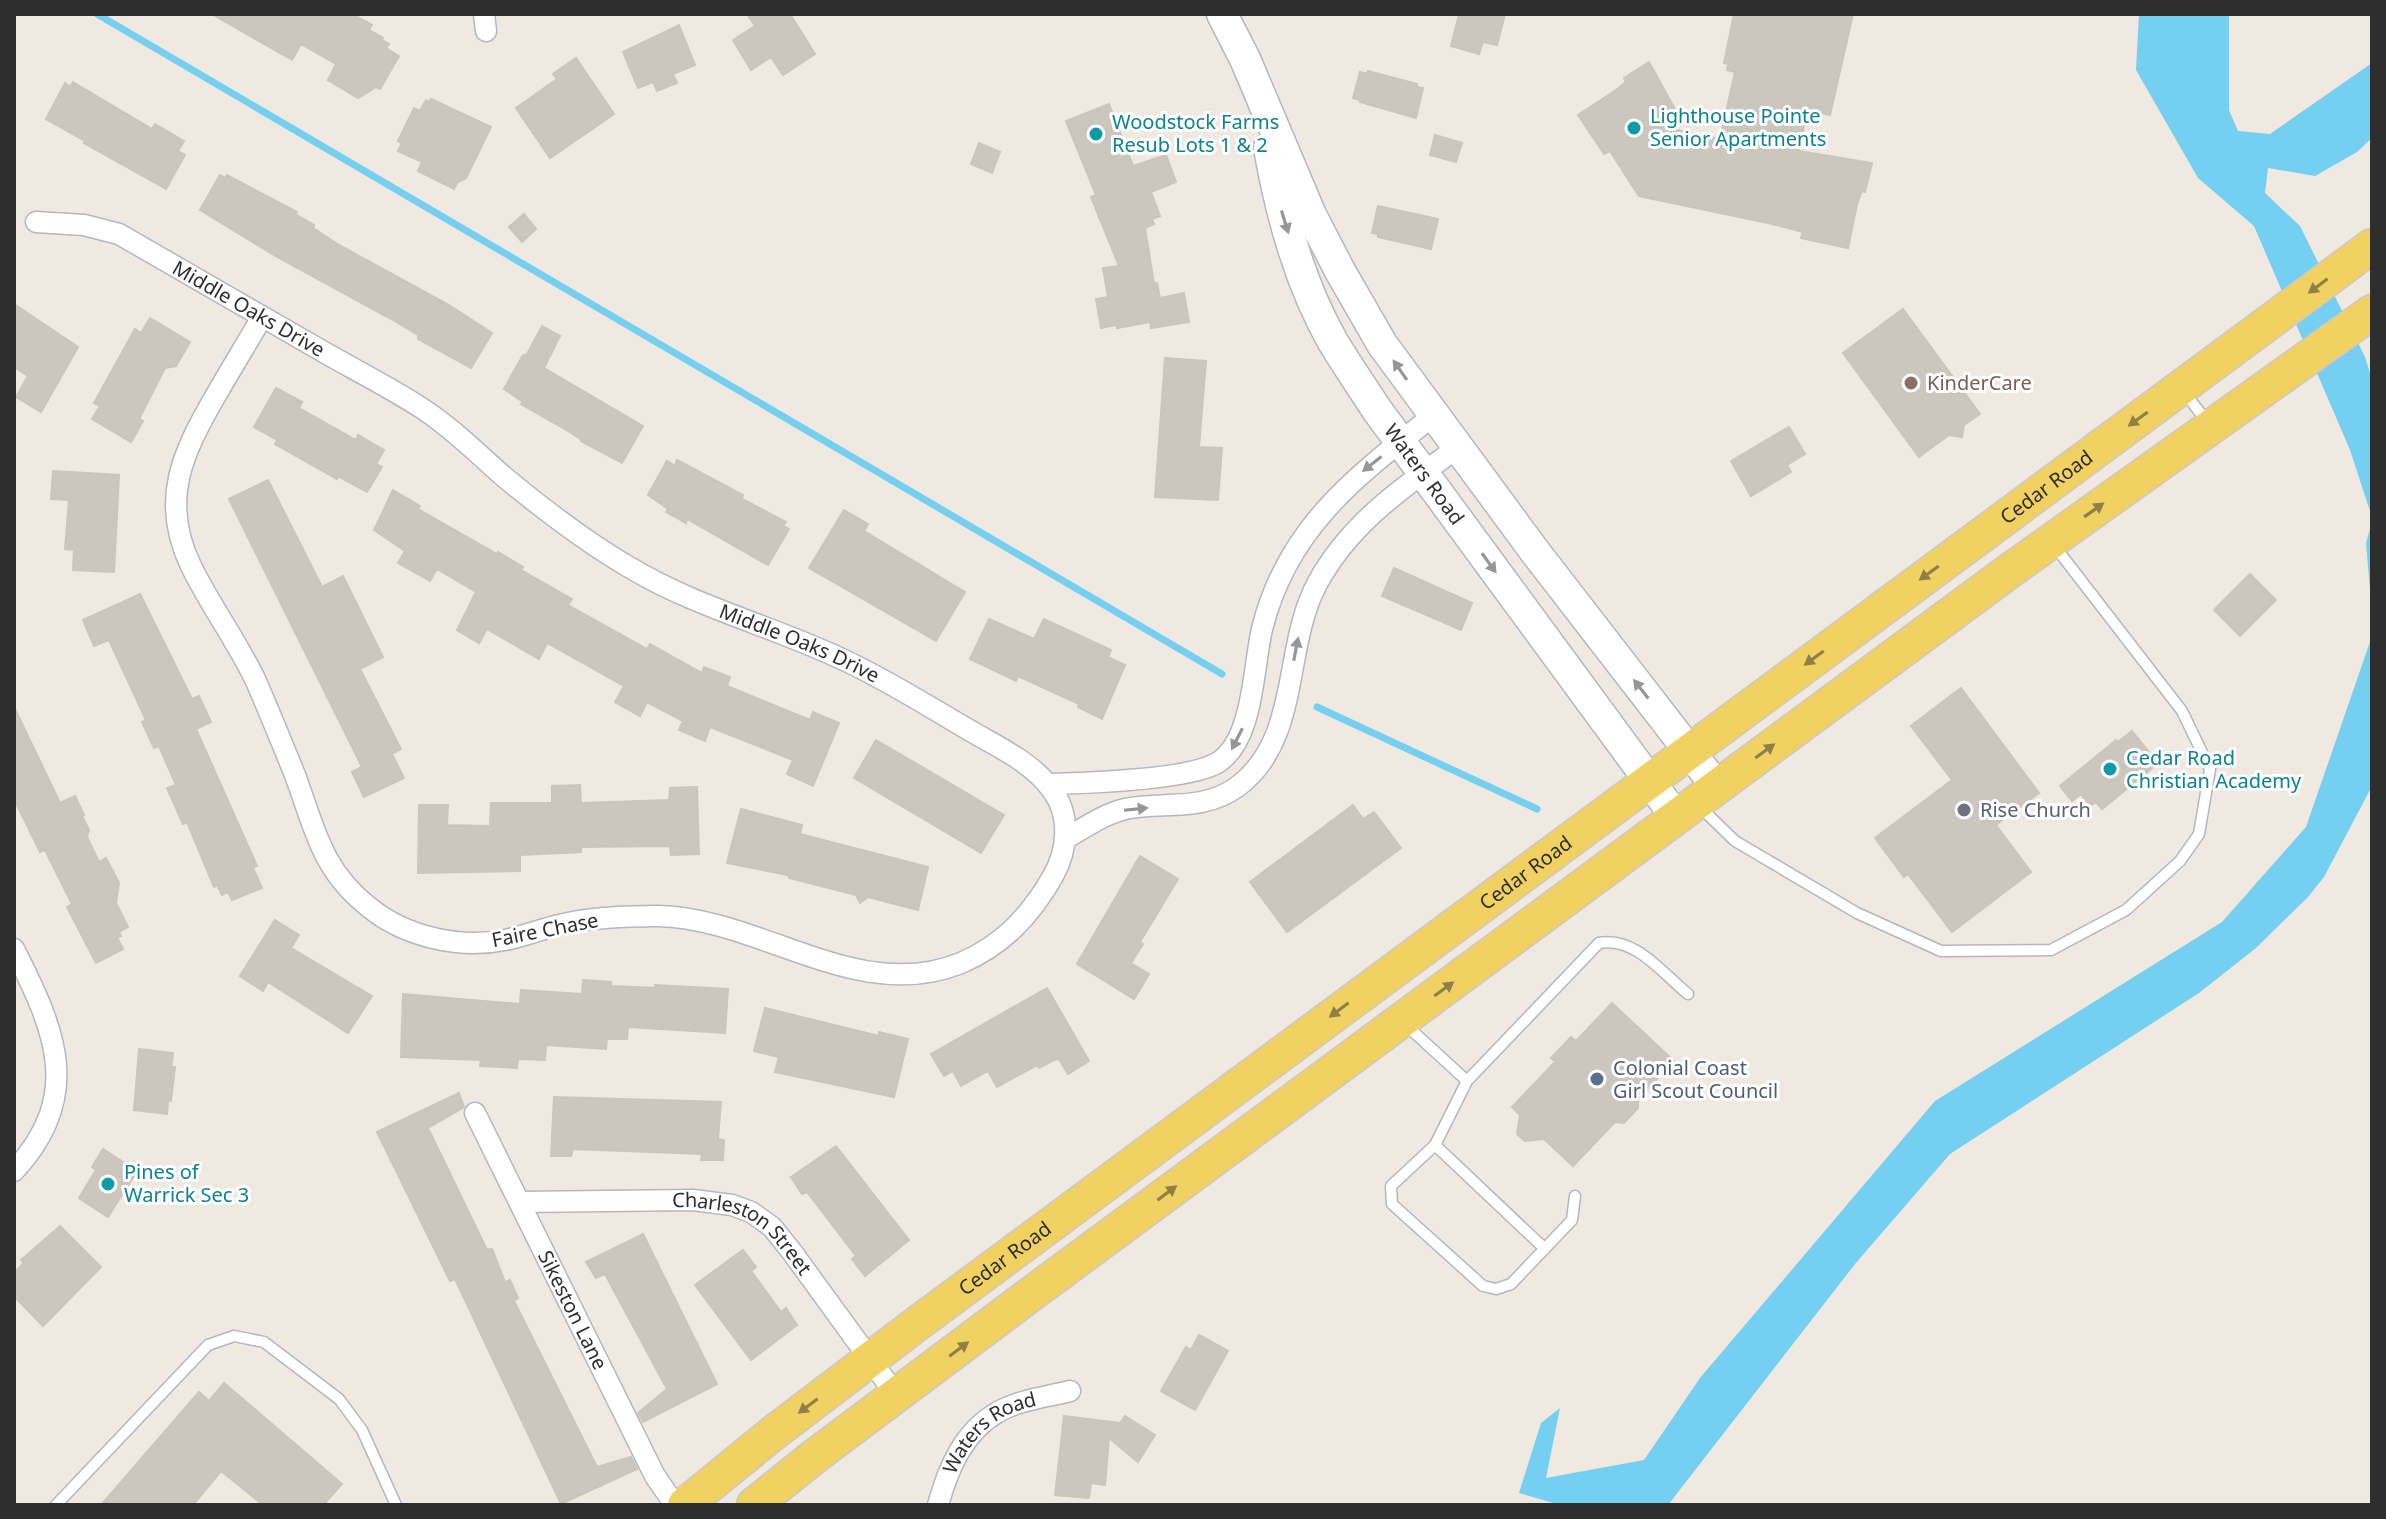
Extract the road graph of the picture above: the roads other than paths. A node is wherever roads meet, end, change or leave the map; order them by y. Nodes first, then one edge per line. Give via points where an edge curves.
1 (1222, 14) edge
2 (1258, 91) junction
3 (36, 222) dead end
4 (2370, 248) edge
5 (2372, 312) edge
6 (262, 317) junction
7 (2181, 387) junction
8 (1433, 416) junction
9 (2211, 427) junction
10 (1400, 441) junction
11 (1457, 448) junction
12 (1423, 473) junction
13 (2051, 541) junction
14 (1689, 751) junction
15 (1649, 780) junction
16 (1049, 784) junction
17 (1696, 802) junction
18 (1065, 839) junction
19 (14, 949) edge
20 (1688, 994) dead end
21 (1401, 1020) junction
22 (1467, 1081) junction
23 (475, 1113) dead end
24 (1435, 1145) junction
25 (14, 1171) edge
26 (1575, 1196) dead end
27 (520, 1202) junction
28 (1545, 1249) junction
29 (870, 1359) junction
30 (1070, 1391) dead end
31 (896, 1395) junction
32 (56, 1505) edge
33 (396, 1505) edge
34 (675, 1505) edge
35 (685, 1505) edge
36 (754, 1505) edge
37 (938, 1505) edge

1 - 2 street, Waters Road
8 -> 2 street, Waters Road via 1382,344 1340,271
2 -> 10 street, Waters Road via 1282,211 1305,284 1333,341
3 - 6 street, Middle Oaks Drive via 119,234
4 -> 7 main road, Cedar Road
5 - 9 main road
6 - 16 street, Middle Oaks Drive via 424,409 536,503 635,571 689,599 843,659 1022,761
6 - 18 street, Faire Chase via 190,440 180,467 178,528 190,564 251,671 280,735 319,848 349,890 387,920 421,934 468,943 507,940 611,917 682,918 848,968 924,973 968,960 1000,942 1030,913 1060,863
7 - 9 lane
7 -> 14 main road, Cedar Road
8 - 10 street
8 - 11 street, Waters Road
13 -> 9 main road
10 - 12 street, Waters Road
10 -> 16 street via 1330,502 1285,565 1262,629 1242,730 1229,754 1216,764 1185,773
11 - 12 street
14 -> 11 street, Waters Road
12 -> 15 street, Waters Road
18 -> 12 street via 1116,812 1212,800 1252,773 1274,742 1299,632 1316,584 1358,525
17 -> 13 main road
13 - 17 lane via 2182,711 2210,769 2199,834 2180,861 2126,910 2051,950 1941,951 1857,913 1735,841
14 - 15 main road, Cedar Road
14 - 17 street, Waters Road
15 - 17 street, Waters Road
15 -> 29 main road, Cedar Road
16 - 18 street, Faire Chase via 1064,814
21 -> 17 main road
19 - 25 street via 42,1004 57,1065 44,1128
20 - 22 lane via 1629,945 1599,943
21 - 22 lane
31 -> 21 main road
22 - 24 lane
23 - 27 street, Sikeston Lane
24 - 28 lane
24 - 28 lane via 1391,1186 1392,1204 1399,1211 1483,1286 1511,1284
26 - 28 lane via 1572,1220
27 - 29 street, Charleston Street via 693,1200 751,1212 772,1227
27 - 34 street, Sikeston Lane via 655,1476
29 - 31 street, Charleston Street
29 -> 35 main road, Cedar Road
30 - 37 street, Waters Road via 997,1412 976,1430 958,1451
31 - 36 main road
32 - 33 lane via 208,1345 234,1336 264,1342 339,1399 362,1430

